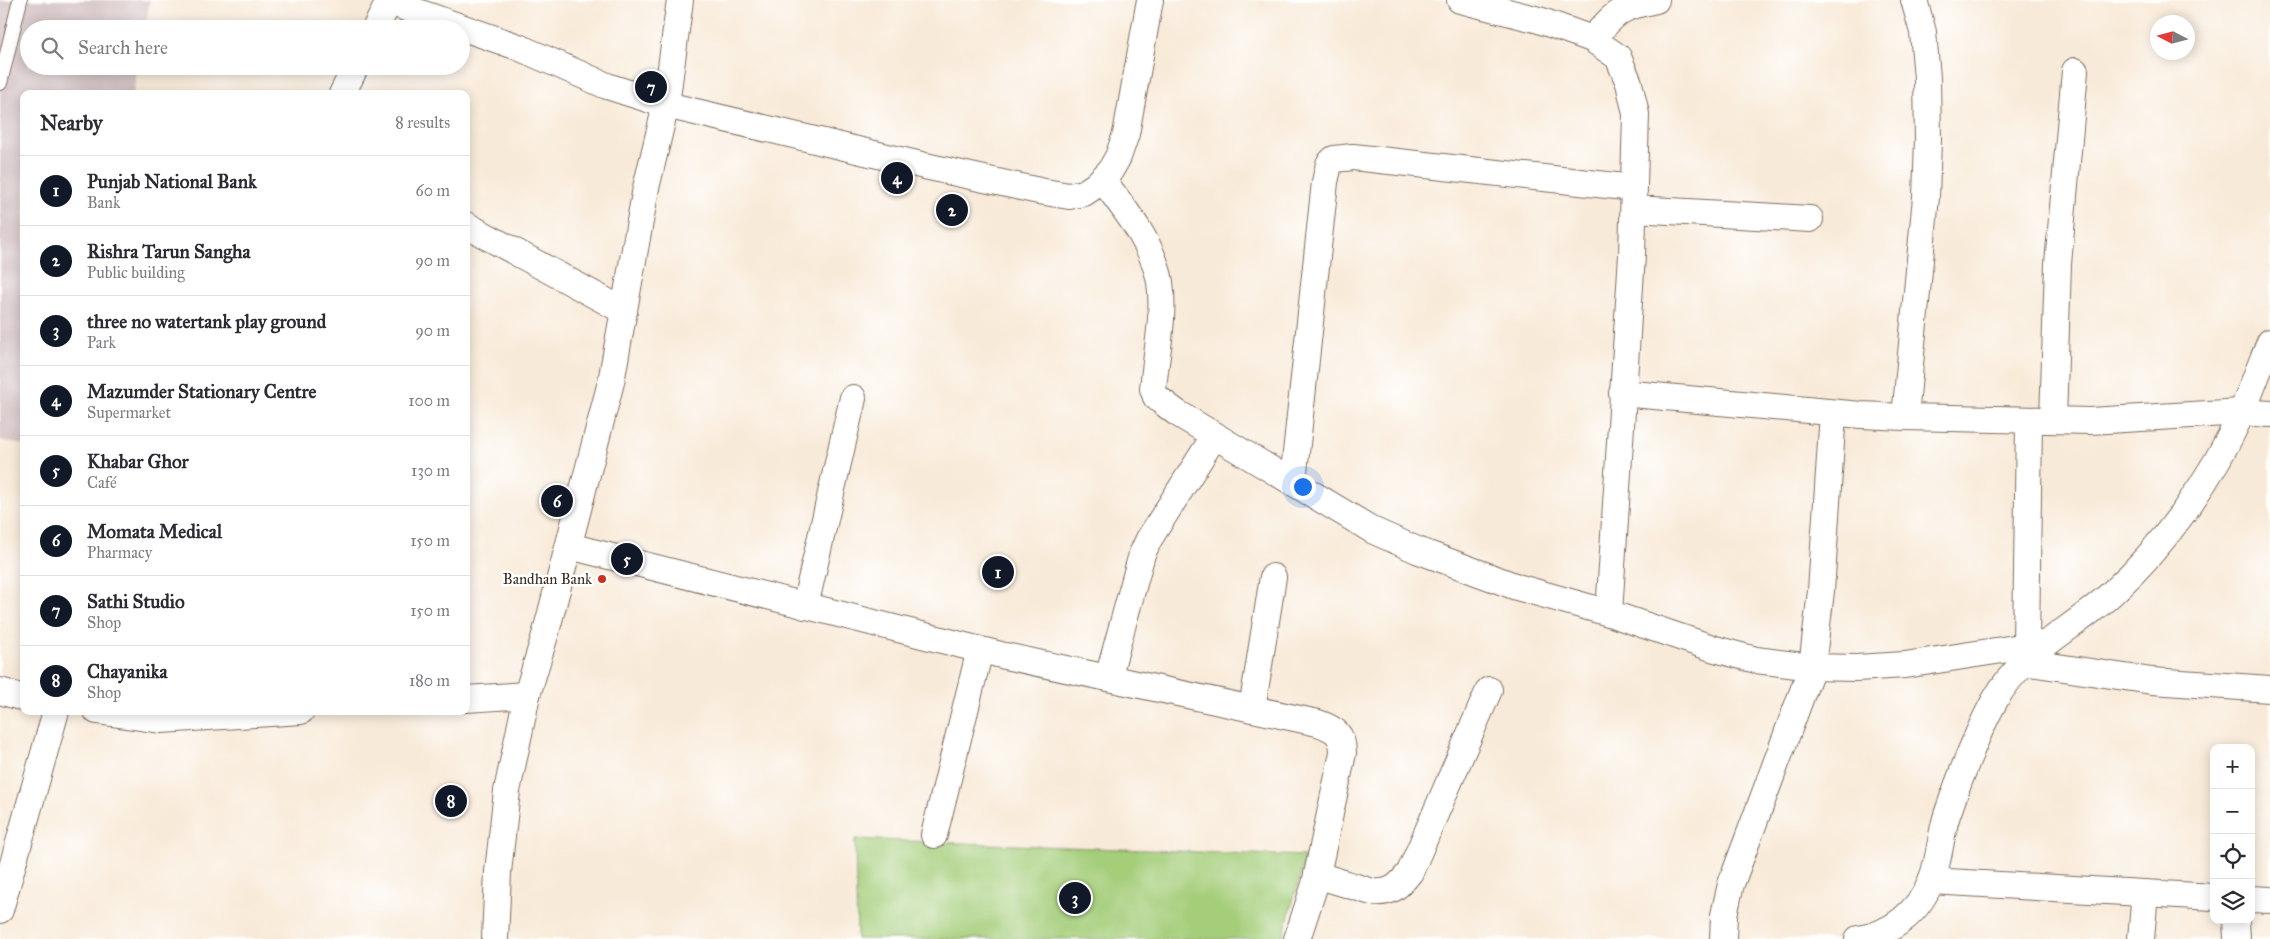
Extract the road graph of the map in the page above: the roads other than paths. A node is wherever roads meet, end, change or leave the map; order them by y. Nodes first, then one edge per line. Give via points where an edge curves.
1 (20, 0) edge
2 (680, 0) edge
3 (1150, 0) edge
4 (1460, 0) edge
5 (1656, 0) edge
6 (1914, 0) edge
7 (387, 1) edge
8 (379, 20) edge
9 (442, 20) edge
10 (470, 30) edge
11 (1592, 38) junction
12 (2075, 71) dead end
13 (352, 75) edge
14 (0, 83) edge
15 (344, 90) edge
16 (666, 104) junction
17 (1102, 180) junction
18 (1634, 199) junction
19 (1810, 219) dead end
20 (470, 227) edge
21 (624, 311) junction
22 (2270, 342) edge
23 (1622, 393) junction
24 (853, 398) dead end
25 (2242, 412) junction
26 (1833, 413) junction
27 (2270, 414) edge
28 (1905, 417) junction
29 (2041, 420) junction
30 (1215, 435) junction
31 (1293, 481) junction
32 (569, 546) junction
33 (1272, 577) dead end
34 (805, 606) junction
35 (1609, 612) junction
36 (980, 650) junction
37 (2032, 650) junction
38 (1812, 667) junction
39 (1108, 678) junction
40 (2270, 689) edge
41 (1489, 690) dead end
42 (527, 694) junction
43 (470, 699) edge
44 (1252, 709) junction
45 (55, 715) edge
46 (934, 835) dead end
47 (1317, 875) junction
48 (1931, 881) junction
49 (2145, 893) junction
50 (2210, 897) edge
51 (2255, 899) edge
52 (2270, 900) edge
53 (0, 910) edge
54 (2236, 924) edge
55 (1866, 938) edge
56 (495, 939) edge
57 (1297, 939) edge
58 (1724, 939) edge
59 (2141, 939) edge
60 (2237, 939) edge

1 - 14 lane
2 - 16 street
3 - 17 street via 1126,134 1110,171
4 - 11 street via 1539,20
5 - 11 street via 1618,11
6 - 28 street via 1923,32 1928,140 1926,197
7 - 8 street
7 - 9 street
10 - 16 street via 518,46 607,86
11 - 18 street via 1618,57 1629,83 1636,114
12 - 29 street
13 - 15 street
16 - 17 street via 1039,191 1069,196 1084,194
16 - 21 street via 646,188
17 - 30 street via 1138,228 1160,281 1161,308 1153,388 1156,397
18 - 19 street
18 - 23 street
18 - 31 street via 1353,157 1334,159 1329,164 1325,182
20 - 21 street
21 - 32 street via 611,382
22 - 25 street
23 - 26 street
23 - 35 street
24 - 34 street
25 - 27 street
25 - 29 street via 2090,421
25 - 37 street via 2210,475 2168,532 2110,595
26 - 28 street
26 - 38 street via 1821,591
28 - 29 street
29 - 37 street
30 - 31 street
30 - 39 street via 1142,554
31 - 35 street via 1374,531 1417,550 1517,587
32 - 34 street
32 - 42 street
33 - 44 street
34 - 36 street
35 - 38 street via 1756,660
36 - 39 street
36 - 46 street
37 - 38 street via 1905,665
37 - 40 street via 2152,681
37 - 48 street via 1996,699 1981,728 1946,817
38 - 58 street via 1731,884 1724,915
39 - 44 street
41 - 47 street via 1410,872 1400,884 1381,893
42 - 43 street
42 - 56 street via 507,790
44 - 47 street via 1325,725 1340,734 1343,753
45 - 53 street
47 - 57 street
48 - 49 street
48 - 55 street via 1917,905 1902,921 1888,931
49 - 50 street
49 - 59 street
51 - 52 street
54 - 60 street

